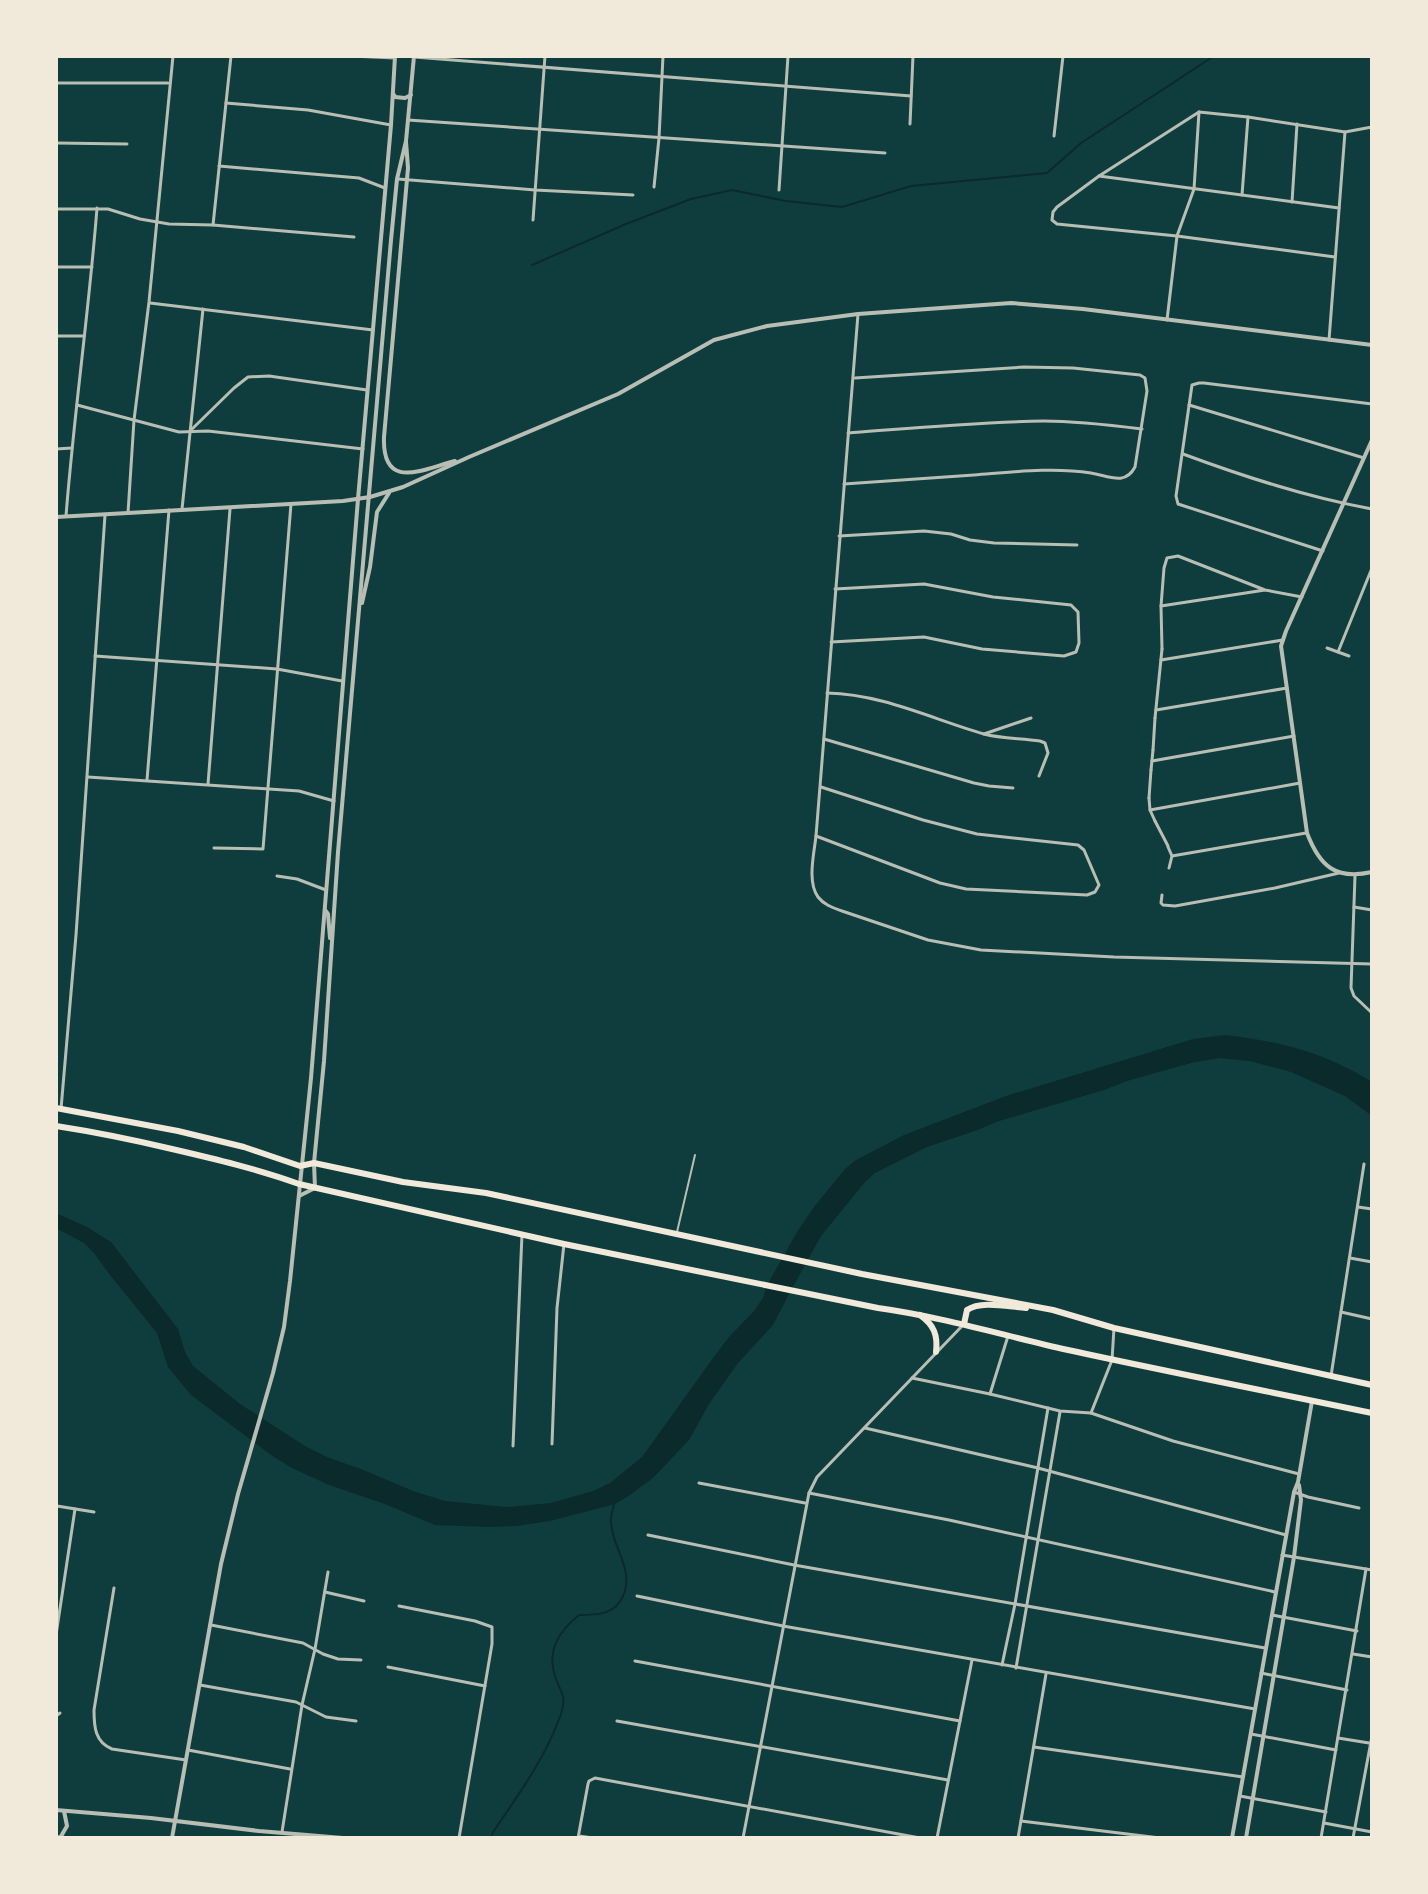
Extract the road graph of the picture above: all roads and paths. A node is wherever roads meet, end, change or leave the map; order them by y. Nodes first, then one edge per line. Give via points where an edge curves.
1 (173, 56) edge
2 (231, 56) edge
3 (351, 56) edge
4 (414, 56) edge
5 (545, 56) edge
6 (663, 56) edge
7 (788, 56) edge
8 (913, 56) edge
9 (1063, 56) edge
10 (395, 57) edge
11 (544, 67) junction
12 (662, 75) junction
13 (56, 83) edge
14 (170, 83) junction
15 (786, 86) junction
16 (393, 93) junction
17 (411, 94) junction
18 (911, 96) junction
19 (226, 103) junction
20 (1199, 112) junction
21 (1248, 117) junction
22 (408, 120) junction
23 (910, 124) dead end
24 (1297, 124) junction
25 (391, 125) junction
26 (1372, 127) edge
27 (539, 130) junction
28 (1345, 132) junction
29 (1054, 136) dead end
30 (659, 138) junction
31 (406, 141) junction
32 (56, 143) edge
33 (127, 144) dead end
34 (782, 148) junction
35 (885, 153) dead end
36 (219, 166) junction
37 (1099, 176) junction
38 (397, 179) junction
39 (407, 181) junction
40 (654, 187) dead end
41 (386, 188) junction
42 (1194, 189) junction
43 (535, 190) junction
44 (779, 190) dead end
45 (633, 195) dead end
46 (1242, 195) junction
47 (1292, 202) junction
48 (97, 208) junction
49 (1339, 208) junction
50 (56, 209) edge
51 (533, 220) dead end
52 (156, 221) junction
53 (213, 225) junction
54 (1177, 236) junction
55 (354, 237) dead end
56 (1335, 257) junction
57 (56, 267) edge
58 (92, 267) junction
59 (149, 302) junction
60 (203, 308) junction
61 (396, 308) junction
62 (858, 314) junction
63 (384, 319) junction
64 (1167, 320) junction
65 (373, 330) junction
66 (56, 336) edge
67 (84, 336) junction
68 (1329, 340) junction
69 (1372, 345) edge
70 (853, 378) junction
71 (390, 380) junction
72 (368, 390) junction
73 (378, 394) junction
74 (1372, 404) edge
75 (77, 405) junction
76 (1189, 405) junction
77 (134, 420) junction
78 (1142, 429) junction
79 (190, 431) junction
80 (848, 433) junction
81 (1372, 440) edge
82 (72, 448) junction
83 (56, 449) edge
84 (363, 449) junction
85 (1183, 454) junction
86 (469, 457) junction
87 (1364, 458) junction
88 (844, 484) junction
89 (391, 491) junction
90 (370, 497) junction
91 (358, 499) junction
92 (291, 504) junction
93 (1344, 504) junction
94 (230, 507) junction
95 (182, 509) junction
96 (1372, 509) edge
97 (169, 510) junction
98 (128, 513) junction
99 (105, 514) junction
100 (66, 516) junction
101 (56, 517) edge
102 (839, 536) junction
103 (1077, 545) dead end
104 (1323, 551) junction
105 (1372, 568) edge
106 (835, 589) junction
107 (1265, 590) junction
108 (1303, 597) junction
109 (1161, 606) junction
110 (360, 610) junction
111 (1283, 640) junction
112 (831, 642) junction
113 (1327, 648) dead end
114 (1338, 652) junction
115 (95, 656) junction
116 (1349, 656) dead end
117 (1161, 660) junction
118 (156, 661) junction
119 (217, 666) junction
120 (277, 669) junction
121 (344, 681) junction
122 (1287, 688) junction
123 (826, 693) junction
124 (1156, 710) junction
125 (1031, 718) dead end
126 (984, 734) junction
127 (1295, 736) junction
128 (823, 739) junction
129 (1152, 761) junction
130 (1039, 776) dead end
131 (87, 777) junction
132 (147, 780) junction
133 (1301, 783) junction
134 (208, 784) junction
135 (819, 786) junction
136 (1013, 788) dead end
137 (267, 789) junction
138 (334, 801) junction
139 (1150, 810) junction
140 (1307, 833) junction
141 (816, 836) junction
142 (214, 848) dead end
143 (1172, 856) junction
144 (1169, 868) dead end
145 (1372, 872) edge
146 (1339, 873) junction
147 (277, 876) dead end
148 (1355, 876) junction
149 (326, 890) junction
150 (1162, 895) dead end
151 (1354, 907) junction
152 (1372, 910) edge
153 (324, 915) junction
154 (332, 948) junction
155 (1351, 963) junction
156 (1372, 964) edge
157 (1372, 1013) edge
158 (58, 1109) edge
159 (56, 1126) edge
160 (695, 1155) dead end
161 (314, 1163) junction
162 (1364, 1164) dead end
163 (300, 1166) junction
164 (299, 1184) junction
165 (315, 1188) junction
166 (299, 1196) junction
167 (1358, 1207) junction
168 (1372, 1209) edge
169 (522, 1234) junction
170 (676, 1235) junction
171 (564, 1244) junction
172 (1350, 1258) junction
173 (1372, 1262) edge
174 (1053, 1310) junction
175 (1341, 1312) junction
176 (917, 1313) junction
177 (1372, 1319) edge
178 (964, 1324) junction
179 (1114, 1328) junction
180 (1008, 1336) junction
181 (936, 1352) junction
182 (1112, 1360) junction
183 (1331, 1376) junction
184 (912, 1378) junction
185 (1372, 1385) edge
186 (990, 1394) junction
187 (1312, 1401) junction
188 (1048, 1408) junction
189 (1060, 1411) junction
190 (1091, 1413) junction
191 (1372, 1413) edge
192 (865, 1428) junction
193 (552, 1444) dead end
194 (513, 1446) dead end
195 (1038, 1468) junction
196 (1050, 1472) junction
197 (1299, 1474) junction
198 (1298, 1482) junction
199 (699, 1483) dead end
200 (1294, 1492) junction
201 (809, 1493) junction
202 (1301, 1495) junction
203 (806, 1503) junction
204 (57, 1506) edge
205 (1359, 1508) dead end
206 (75, 1509) junction
207 (94, 1512) dead end
208 (648, 1535) dead end
209 (1286, 1535) junction
210 (1026, 1537) junction
211 (1038, 1539) junction
212 (1282, 1555) junction
213 (1294, 1557) junction
214 (794, 1565) junction
215 (1366, 1569) junction
216 (1372, 1570) edge
217 (328, 1572) dead end
218 (114, 1588) dead end
219 (324, 1592) junction
220 (1275, 1592) junction
221 (637, 1596) dead end
222 (364, 1601) dead end
223 (59, 1602) edge
224 (1015, 1604) junction
225 (399, 1606) dead end
226 (1026, 1607) junction
227 (1272, 1615) junction
228 (1284, 1617) junction
229 (211, 1625) junction
230 (783, 1626) junction
231 (1357, 1631) junction
232 (56, 1635) edge
233 (1265, 1648) junction
234 (315, 1649) junction
235 (1353, 1654) junction
236 (1372, 1657) edge
237 (361, 1660) dead end
238 (972, 1660) junction
239 (635, 1661) dead end
240 (1002, 1666) junction
241 (388, 1667) dead end
242 (1016, 1668) junction
243 (1261, 1673) junction
244 (1046, 1674) junction
245 (1274, 1676) junction
246 (200, 1685) junction
247 (485, 1686) junction
248 (772, 1687) junction
249 (1347, 1690) junction
250 (302, 1705) junction
251 (1255, 1709) junction
252 (356, 1721) dead end
253 (617, 1721) dead end
254 (960, 1721) junction
255 (1251, 1734) junction
256 (1372, 1736) edge
257 (1263, 1737) junction
258 (1338, 1738) junction
259 (1371, 1744) edge
260 (760, 1747) junction
261 (1034, 1747) junction
262 (188, 1750) junction
263 (1336, 1750) junction
264 (186, 1760) junction
265 (292, 1769) junction
266 (1243, 1777) junction
267 (948, 1780) junction
268 (1240, 1796) junction
269 (1253, 1798) junction
270 (749, 1807) junction
271 (56, 1810) edge
272 (64, 1810) junction
273 (1326, 1812) junction
274 (175, 1821) junction
275 (1021, 1821) junction
276 (1324, 1823) junction
277 (1355, 1829) junction
278 (259, 1831) junction
279 (1372, 1832) edge
280 (282, 1833) junction
281 (579, 1837) edge
282 (60, 1838) edge
283 (172, 1838) edge
284 (259, 1838) edge
285 (343, 1838) edge
286 (459, 1838) edge
287 (593, 1838) edge
288 (743, 1838) edge
289 (920, 1838) edge
290 (937, 1838) edge
291 (1018, 1838) edge
292 (1160, 1838) edge
293 (1232, 1838) edge
294 (1246, 1838) edge
295 (1321, 1838) edge
296 (1353, 1838) edge

1 - 14 street
2 - 19 street
3 - 10 street
4 - 11 street
4 - 17 street
5 - 11 street
6 - 12 street
7 - 15 street
8 - 18 street
9 - 29 street
10 - 16 street
11 - 12 street
11 - 27 street
12 - 15 street
12 - 30 street
13 - 14 street
14 - 52 street
15 - 18 street
15 - 34 street
16 - 17 street via 398,98
16 - 25 street
17 - 22 street
18 - 23 street
19 - 25 street
19 - 36 street
20 - 21 street
20 - 37 street
20 - 42 street
21 - 24 street
21 - 46 street
22 - 27 street
22 - 31 street
24 - 28 street
24 - 47 street
25 - 41 street
26 - 28 street
27 - 30 street
27 - 43 street
28 - 49 street
30 - 34 street
30 - 40 street
31 - 38 street
31 - 39 street
32 - 33 street
34 - 35 street
34 - 44 street
36 - 41 street via 359,178
36 - 53 street
37 - 42 street
37 - 54 street via 1057,207 1052,220
38 - 39 street
38 - 63 street
39 - 43 street
39 - 61 street
41 - 65 street
42 - 46 street
42 - 54 street
43 - 45 street
43 - 51 street
46 - 47 street
47 - 49 street
48 - 50 street
48 - 52 street
48 - 58 street
49 - 56 street
52 - 53 street
52 - 59 street
53 - 55 street
54 - 56 street
54 - 64 street
56 - 68 street
57 - 58 street
58 - 67 street
59 - 60 street
59 - 77 street
60 - 65 street
60 - 79 street
61 - 63 street
61 - 71 street
62 - 64 street via 1011,303
62 - 70 street
62 - 86 street via 767,326 714,340 618,394
63 - 73 street
64 - 68 street
65 - 72 street
66 - 67 street
67 - 75 street
68 - 69 street
70 - 78 street via 1024,367 1130,373 1145,378
70 - 80 street
71 - 73 street
71 - 86 street via 384,447 392,468 415,473
72 - 79 street via 248,377
72 - 84 street
73 - 90 street
74 - 76 street via 1199,383 1192,385
75 - 77 street
75 - 82 street
76 - 85 street
76 - 87 street
77 - 79 street
77 - 98 street
78 - 80 street via 1044,421
78 - 88 street via 1135,467 1122,479 1044,470
79 - 84 street
79 - 95 street
80 - 88 street
81 - 87 street
82 - 83 street
82 - 100 street
84 - 91 street
85 - 93 street via 1246,478
85 - 104 street via 1178,504
86 - 89 street
87 - 93 street
88 - 102 street
89 - 90 street
89 - 110 street via 377,512
90 - 91 street
90 - 110 street
91 - 92 street
91 - 121 street
92 - 94 street
92 - 120 street
93 - 96 street
93 - 104 street
94 - 95 street
94 - 119 street
95 - 97 street
97 - 98 street
97 - 118 street
98 - 99 street
99 - 100 street
99 - 115 street
100 - 101 street
102 - 103 street via 924,531 994,543
102 - 106 street
104 - 108 street
105 - 114 street
106 - 112 street
106 - 112 street via 924,584 1060,603 1075,608 1079,643 1076,652 1064,656 982,649 924,637
107 - 108 street
107 - 109 street
107 - 109 street via 1172,556 1164,568
108 - 111 street
109 - 117 street
110 - 154 street
111 - 117 street
111 - 122 street
112 - 123 street
113 - 114 street
114 - 116 street
115 - 118 street
115 - 131 street
117 - 124 street
118 - 119 street
118 - 132 street
119 - 120 street
119 - 134 street
120 - 121 street
120 - 137 street
121 - 138 street
122 - 124 street
122 - 127 street
123 - 126 street via 873,698
123 - 128 street
124 - 129 street
125 - 126 street
126 - 130 street via 1045,743 1048,753
127 - 129 street
127 - 133 street
128 - 135 street
128 - 136 street via 974,783
129 - 139 street
131 - 132 street
131 - 158 street
132 - 134 street
133 - 139 street
133 - 140 street
134 - 137 street
135 - 141 street
135 - 141 street via 977,834 1078,845 1099,885 1087,895 966,889
137 - 138 street
137 - 142 street via 263,849
138 - 149 street
139 - 143 street
140 - 143 street
140 - 146 street via 1321,858
141 - 155 street via 813,879 819,899 928,940 1050,955
143 - 144 street
145 - 148 street
146 - 148 street
146 - 150 street via 1175,906 1163,905
147 - 149 street
148 - 151 street
149 - 153 street
151 - 152 street
151 - 155 street
153 - 154 street via 325,909
153 - 163 street
154 - 161 street
155 - 156 street
155 - 157 street via 1354,996
158 - 163 main road via 189,1134
159 - 164 main road via 232,1163
160 - 170 lane
161 - 163 main road
161 - 165 street
161 - 170 main road via 486,1193
162 - 167 street
163 - 164 street
164 - 165 main road
164 - 166 street
165 - 166 street
165 - 169 main road
166 - 229 street via 284,1327 238,1494
167 - 168 street
167 - 172 street
169 - 171 main road
169 - 194 street
170 - 174 main road
171 - 176 main road
171 - 193 street
172 - 173 street
172 - 175 street
174 - 178 main road via 979,1305 967,1310
174 - 179 main road
175 - 177 street
175 - 183 street
176 - 178 main road
176 - 181 main road via 936,1333
178 - 180 main road
178 - 181 street
179 - 182 street
179 - 183 main road
180 - 182 main road
180 - 186 street
181 - 184 street
182 - 187 main road
182 - 190 street
183 - 185 main road
184 - 186 street
184 - 192 street
186 - 188 street
187 - 191 main road
187 - 197 street
188 - 189 street
188 - 195 street
189 - 190 street
189 - 196 street
190 - 197 street
192 - 195 street
192 - 201 street via 817,1477
195 - 196 street
195 - 210 street
196 - 209 street
196 - 211 street
197 - 198 street
198 - 200 street
198 - 202 street
199 - 203 street
200 - 202 street
200 - 209 street
201 - 203 street
201 - 210 street
202 - 205 street
202 - 213 street
203 - 214 street
204 - 206 street
206 - 207 street
206 - 223 street
208 - 214 street
209 - 212 street
210 - 211 street
210 - 224 street
211 - 220 street
211 - 226 street
212 - 213 street
212 - 220 street
213 - 215 street
213 - 228 street
214 - 224 street
214 - 230 street
215 - 216 street
215 - 231 street
217 - 219 street
218 - 264 street via 94,1710 98,1737 112,1749
219 - 222 street
219 - 234 street
220 - 227 street
221 - 230 street
223 - 232 street
224 - 226 street
224 - 240 street
225 - 247 street via 492,1627
226 - 233 street
226 - 242 street
227 - 228 street
227 - 233 street
228 - 231 street
228 - 245 street
229 - 234 street
229 - 246 street
230 - 238 street
230 - 248 street
231 - 235 street
233 - 243 street
234 - 237 street via 338,1659
234 - 250 street
235 - 236 street
235 - 249 street
238 - 240 street
238 - 254 street
239 - 248 street
240 - 242 street
241 - 247 street
242 - 244 street
243 - 245 street
243 - 251 street
244 - 251 street
244 - 261 street
245 - 249 street
245 - 257 street
246 - 250 street
246 - 262 street
247 - 286 street
248 - 254 street
248 - 260 street
249 - 258 street
250 - 252 street via 326,1717
250 - 265 street
251 - 255 street
253 - 260 street
254 - 267 street
255 - 257 street
255 - 266 street
256 - 259 street
257 - 263 street
257 - 269 street
258 - 259 street
258 - 263 street
259 - 277 street
260 - 267 street
260 - 270 street
261 - 266 street
261 - 275 street
262 - 264 street
262 - 265 street
263 - 273 street
264 - 274 street
265 - 280 street
266 - 268 street
267 - 290 street
268 - 269 street
268 - 293 street
269 - 273 street
269 - 294 street
270 - 281 street via 600,1779 589,1781
270 - 288 street
270 - 289 street
271 - 272 street
272 - 274 street
272 - 282 street via 67,1826
273 - 276 street
274 - 278 street
274 - 283 street
275 - 291 street
275 - 292 street
276 - 277 street
276 - 295 street
277 - 279 street
277 - 296 street
278 - 280 street
278 - 284 street
280 - 285 street
281 - 287 street

